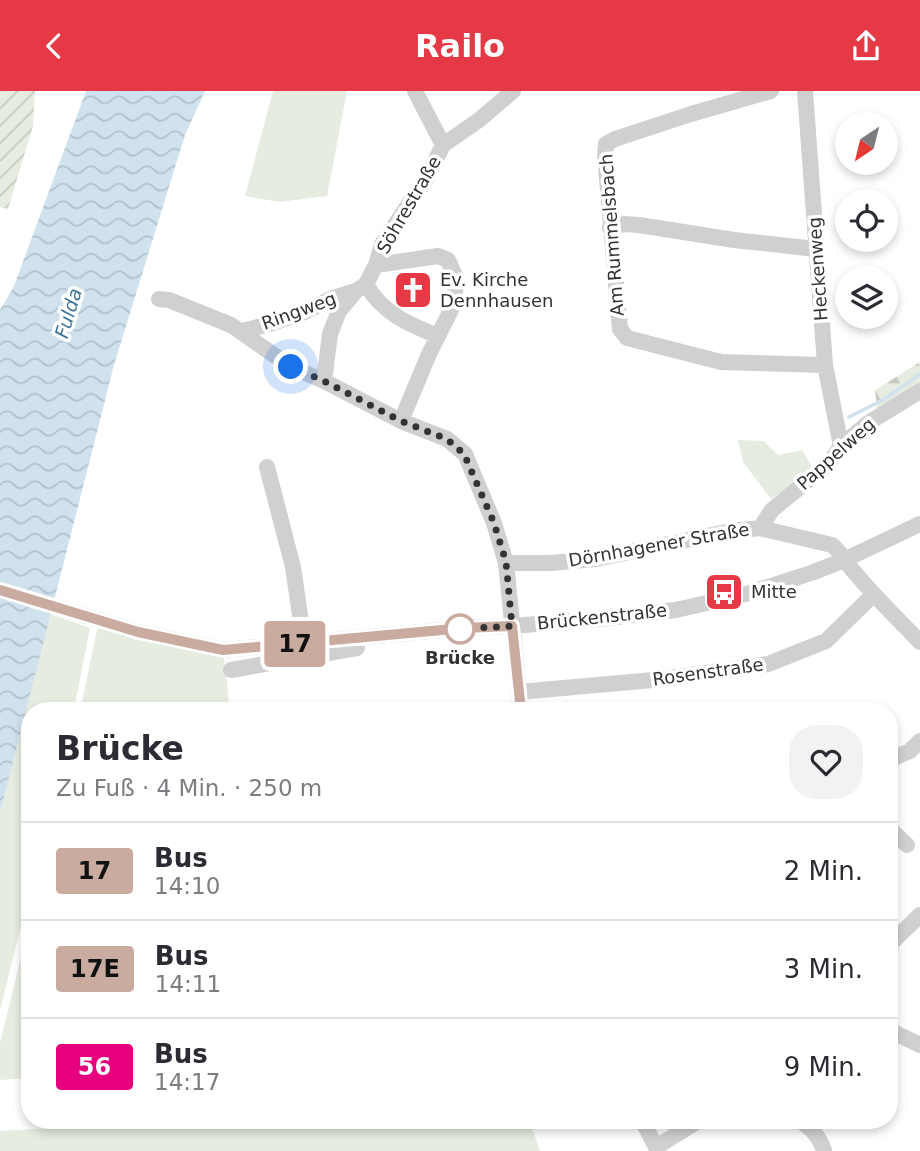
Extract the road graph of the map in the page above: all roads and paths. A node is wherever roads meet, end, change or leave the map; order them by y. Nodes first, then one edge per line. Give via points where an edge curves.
1 (415, 91) edge
2 (513, 91) edge
3 (771, 91) edge
4 (805, 91) edge
5 (443, 145) junction
6 (610, 228) junction
7 (817, 249) junction
8 (376, 265) junction
9 (361, 287) junction
10 (159, 299) dead end
11 (242, 331) junction
12 (438, 336) junction
13 (825, 365) junction
14 (324, 381) junction
15 (920, 391) edge
16 (401, 421) junction
17 (841, 446) junction
18 (267, 467) dead end
19 (920, 524) edge
20 (761, 528) junction
21 (844, 560) junction
22 (506, 562) junction
23 (0, 590) edge
24 (874, 594) junction
25 (512, 626) junction
26 (377, 637) junction
27 (920, 642) edge
28 (304, 643) junction
29 (231, 670) dead end
30 (519, 692) junction
31 (520, 702) edge
32 (920, 741) edge
33 (898, 756) edge
34 (898, 837) edge
35 (906, 845) dead end
36 (920, 915) edge
37 (898, 936) edge
38 (898, 1036) edge
39 (920, 1045) edge
40 (647, 1129) edge
41 (687, 1129) edge
42 (812, 1129) edge
43 (657, 1149) edge
44 (824, 1150) edge

1 - 5 street
2 - 5 street, Söhrestraße
3 - 6 street, Am Rummelsbach via 606,144
4 - 7 street, Heckenweg
5 - 8 street, Söhrestraße via 382,244
6 - 7 street via 639,225
6 - 13 street, Am Rummelsbach via 620,329 627,338 722,362
7 - 13 street, Heckenweg
8 - 9 street, Söhrestraße
8 - 12 street via 438,256 448,260 456,278 455,294
9 - 11 street, Ringweg via 284,320
9 - 12 street via 404,323
9 - 14 street, Söhrestraße via 339,311 330,334
10 - 11 street
11 - 14 street via 291,367
12 - 16 street
13 - 17 street, Heckenweg
14 - 16 street
15 - 17 street, Pappelweg
16 - 22 street via 447,439 464,454
17 - 20 street, Pappelweg via 829,463 772,510
18 - 28 street via 293,567
19 - 21 street
20 - 21 street, Dörnhagener Straße via 832,545
20 - 22 street, Dörnhagener Straße via 596,559
21 - 24 street, Dörnhagener Straße
21 - 25 street, Brückenstraße via 769,587 676,610
22 - 25 street
23 - 28 street via 138,632 223,650
24 - 27 street, Dörnhagener Straße
24 - 30 street, Rosenstraße via 826,641 768,664
25 - 26 street, Brückenstraße
25 - 30 street
26 - 28 street
26 - 29 street, Brückenstraße via 365,647
30 - 31 street
32 - 33 street
34 - 35 street
36 - 37 street
38 - 39 street
40 - 43 street
41 - 43 street
42 - 44 street

